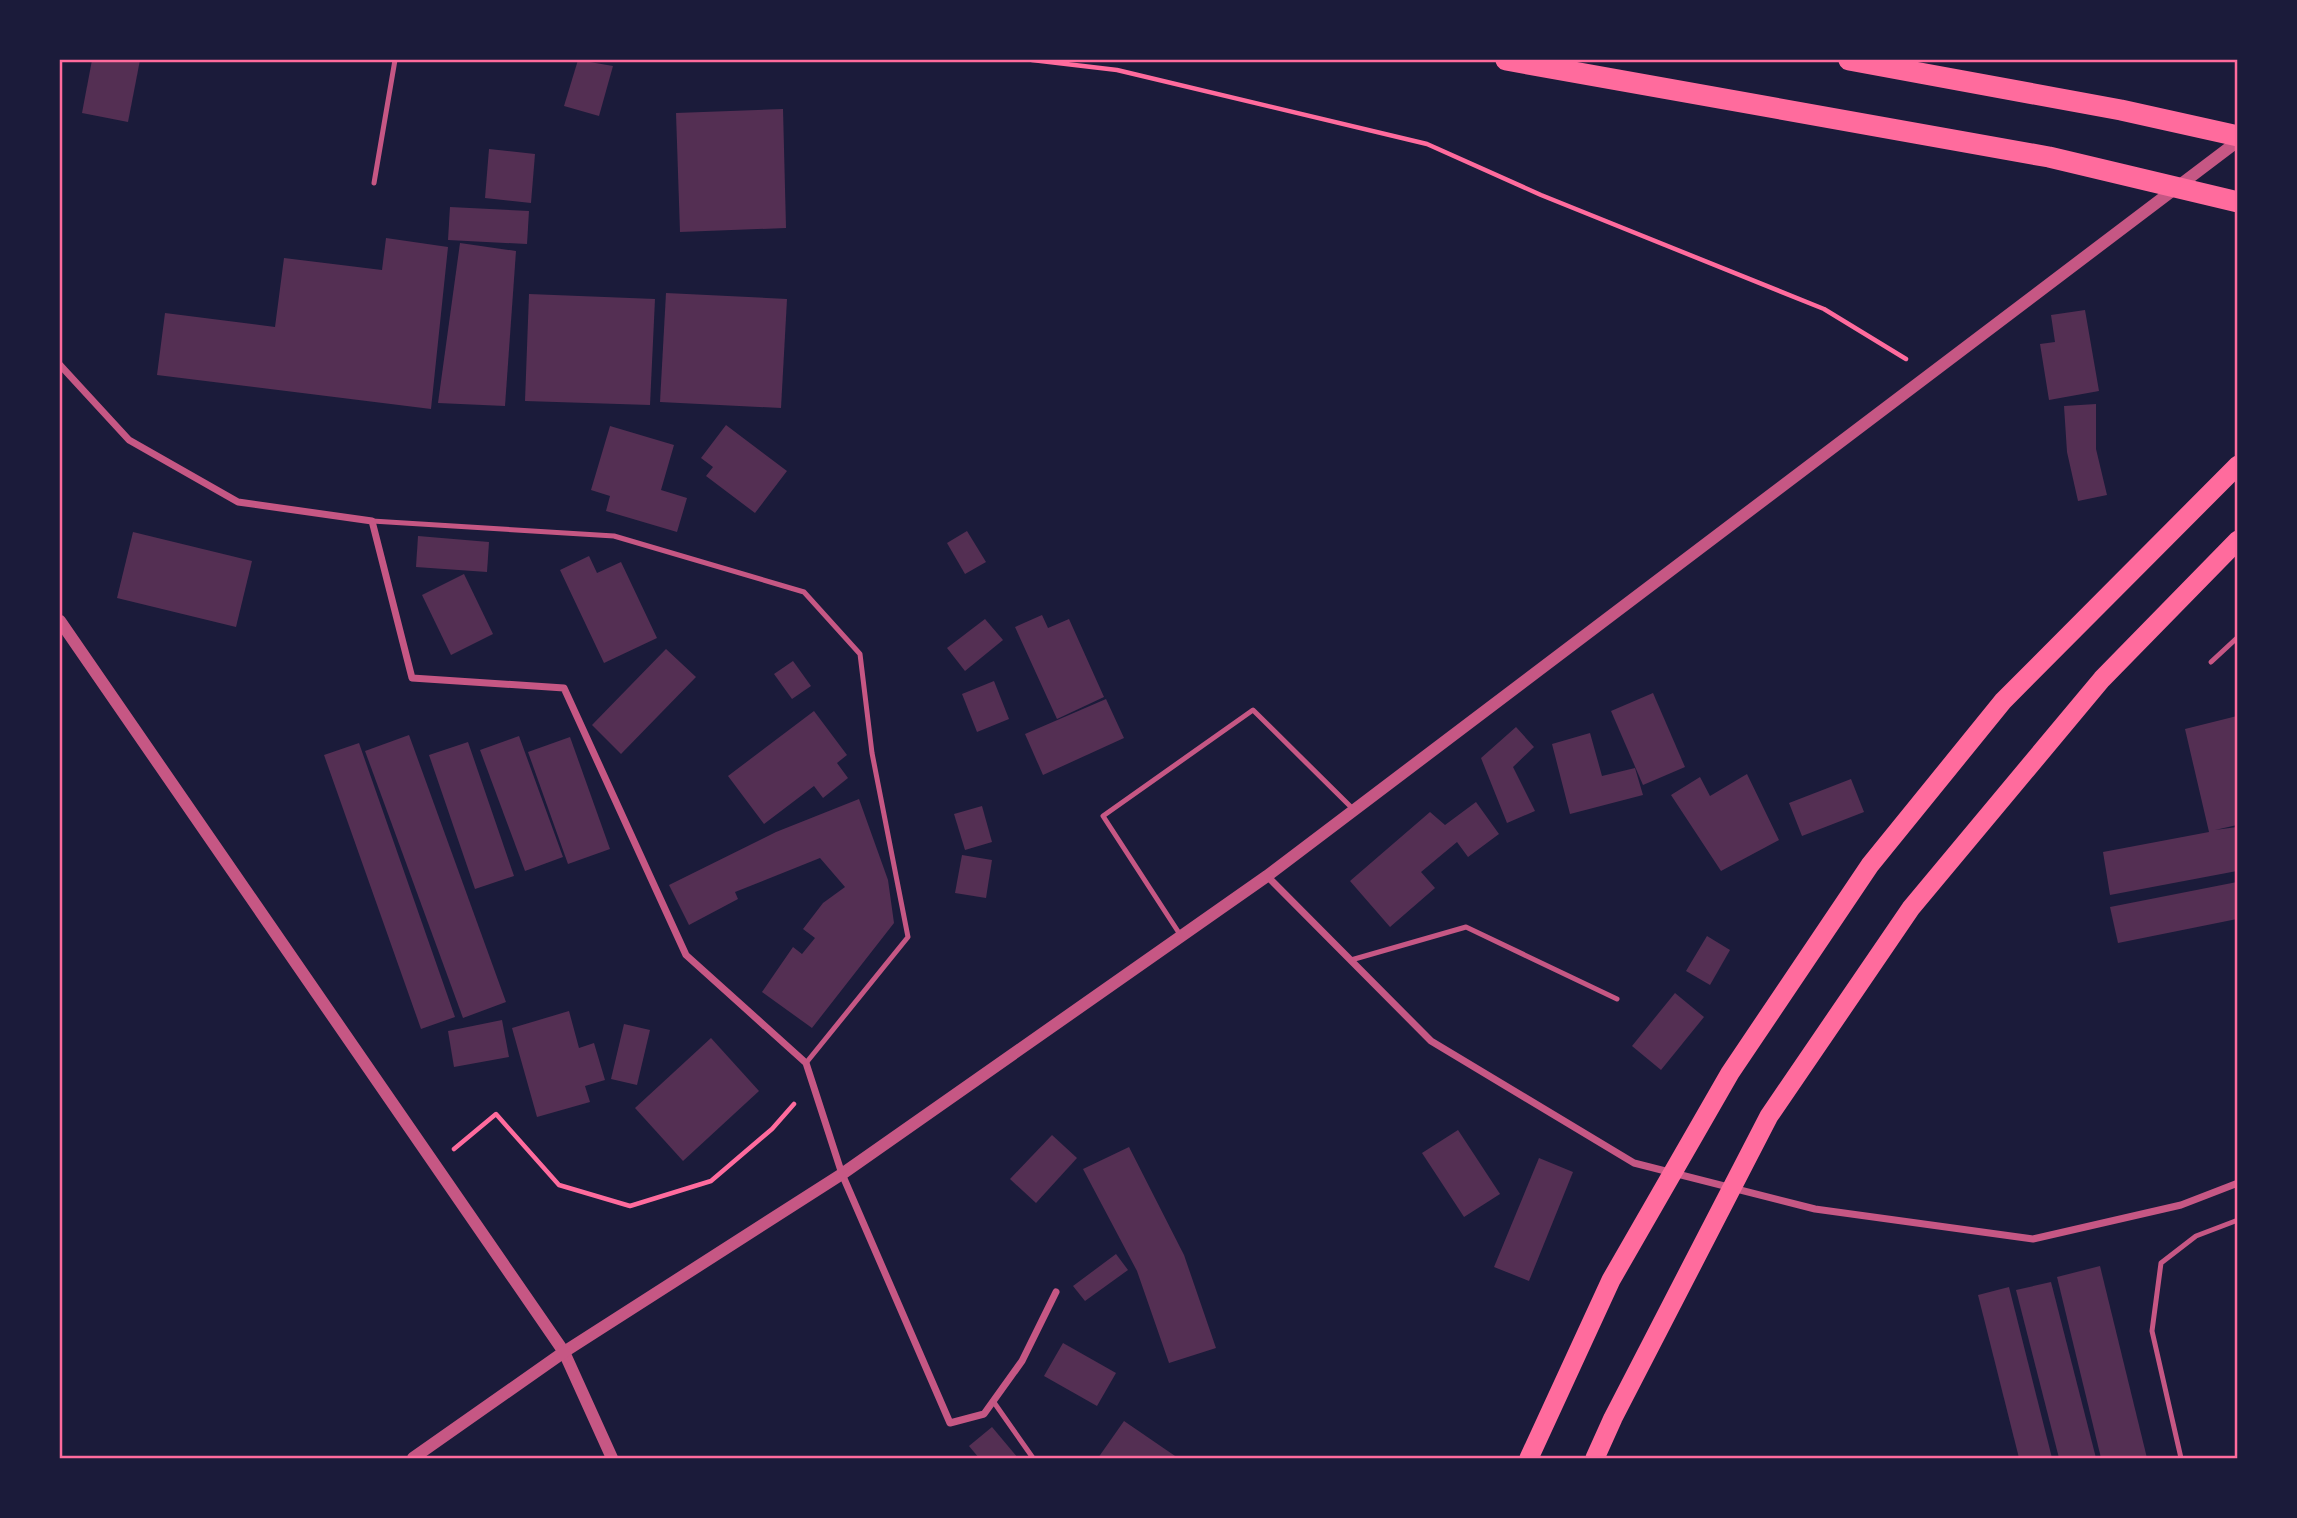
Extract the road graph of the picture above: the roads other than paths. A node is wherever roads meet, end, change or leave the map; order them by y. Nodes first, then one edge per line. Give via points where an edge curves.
1 (395, 60) edge
2 (1506, 60) edge
3 (1849, 60) edge
4 (1881, 60) edge
5 (1935, 75) junction
6 (2238, 138) edge
7 (374, 183) dead end
8 (2238, 202) edge
9 (60, 365) edge
10 (2238, 466) edge
11 (372, 521) junction
12 (2238, 540) edge
13 (60, 621) edge
14 (2238, 637) edge
15 (2210, 662) dead end
16 (1354, 810) junction
17 (1267, 876) junction
18 (1181, 936) junction
19 (1351, 960) junction
20 (1617, 999) dead end
21 (806, 1063) junction
22 (842, 1174) junction
23 (2238, 1183) edge
24 (2238, 1220) edge
25 (1056, 1292) dead end
26 (564, 1352) junction
27 (993, 1401) junction
28 (413, 1458) edge
29 (612, 1458) edge
30 (1033, 1458) edge
31 (1529, 1458) edge
32 (1595, 1458) edge
33 (2181, 1458) edge

1 - 7 lane
2 - 8 highway via 2049,157
3 - 5 highway
4 - 5 highway
5 - 6 highway via 2121,110
6 - 16 street
9 - 11 street via 129,440 238,502
10 - 31 highway via 2003,701 1870,864 1730,1073 1611,1280
11 - 21 street via 412,678 564,688 686,955
11 - 21 lane via 614,536 804,593 860,654 872,753 908,937
12 - 32 highway via 2102,679 1911,908 1769,1116
13 - 26 street
14 - 15 lane
16 - 17 street
16 - 18 lane via 1254,710 1103,816
17 - 18 street
17 - 19 street
18 - 22 street
19 - 20 lane via 1466,927
19 - 23 street via 1431,1041 1634,1163 1815,1209 2034,1239 2181,1205
21 - 22 street
22 - 26 street
22 - 27 street via 950,1423 984,1414
24 - 33 lane via 2196,1236 2161,1263 2152,1331
25 - 27 street via 1022,1361
26 - 28 street
26 - 29 street
27 - 30 lane

